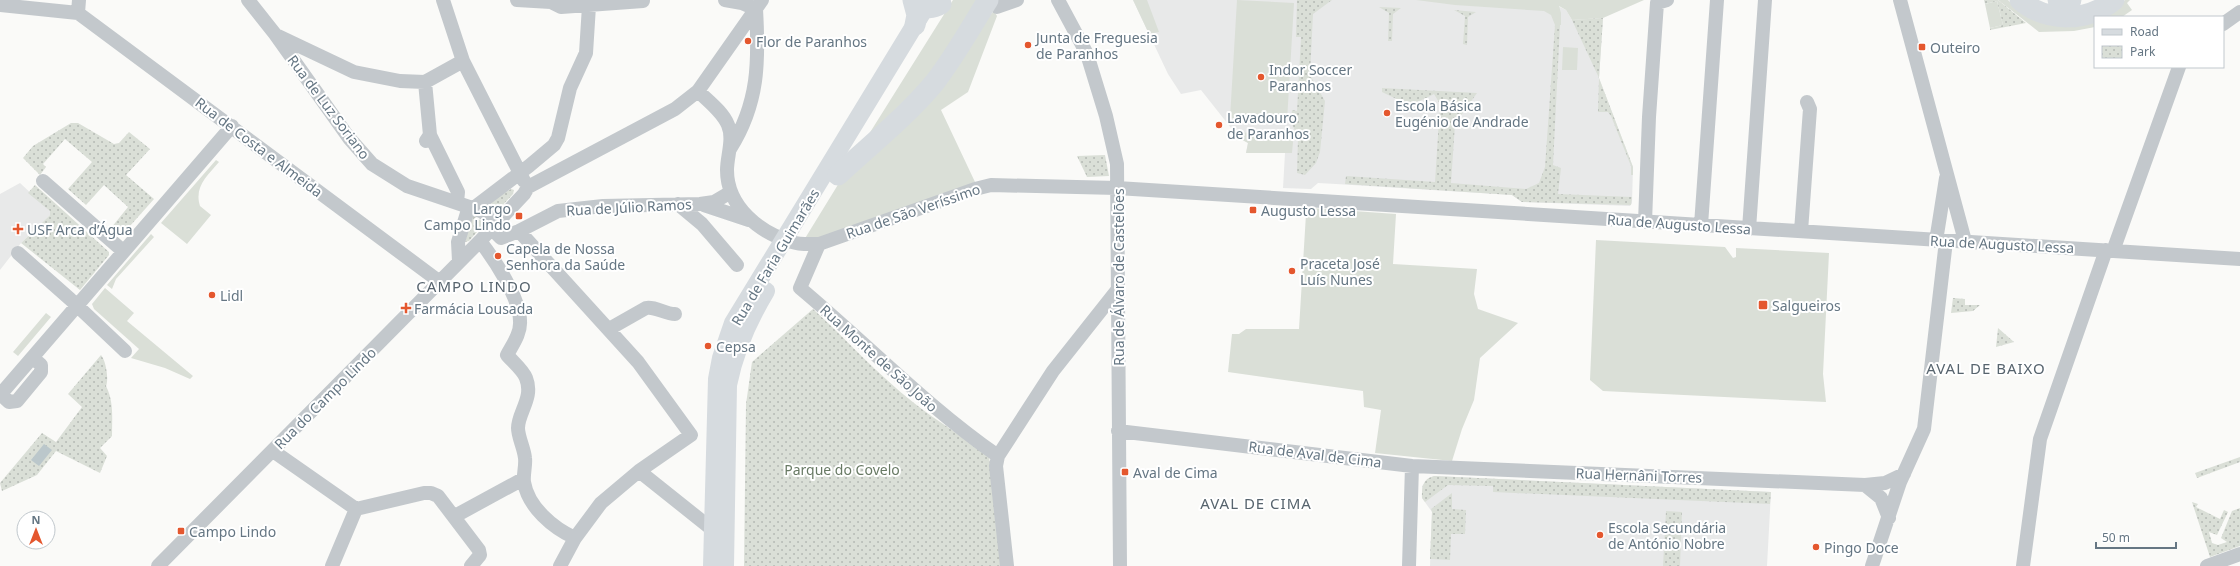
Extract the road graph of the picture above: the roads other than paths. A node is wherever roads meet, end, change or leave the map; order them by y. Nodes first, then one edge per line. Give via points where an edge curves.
1 (248, 0) edge
2 (446, 0) edge
3 (517, 0) edge
4 (724, 0) edge
5 (1017, 0) edge
6 (1058, 0) edge
7 (1667, 0) edge
8 (1670, 0) edge
9 (1717, 0) edge
10 (1765, 0) edge
11 (1900, 0) edge
12 (2020, 0) edge
13 (2058, 0) edge
14 (2071, 0) edge
15 (2114, 0) edge
16 (643, 1) dead end
17 (759, 4) edge
18 (993, 4) edge
19 (0, 5) edge
20 (926, 5) edge
21 (589, 6) junction
22 (79, 7) edge
23 (2240, 12) edge
24 (2224, 23) edge
25 (275, 34) junction
26 (463, 61) junction
27 (2179, 68) edge
28 (425, 82) junction
29 (1661, 88) dead end
30 (698, 91) junction
31 (1807, 102) dead end
32 (232, 126) junction
33 (728, 153) junction
34 (519, 174) junction
35 (838, 175) junction
36 (1946, 176) junction
37 (43, 181) dead end
38 (528, 186) junction
39 (1117, 188) junction
40 (731, 192) junction
41 (456, 202) junction
42 (678, 204) junction
43 (700, 204) junction
44 (472, 207) junction
45 (808, 213) junction
46 (751, 220) junction
47 (1645, 222) junction
48 (1701, 225) junction
49 (492, 229) junction
50 (1749, 229) junction
51 (519, 231) junction
52 (1801, 231) junction
53 (480, 241) junction
54 (1941, 241) junction
55 (1965, 241) junction
56 (819, 244) junction
57 (2110, 250) junction
58 (123, 251) junction
59 (18, 254) dead end
60 (2240, 259) edge
61 (459, 261) junction
62 (737, 265) dead end
63 (774, 266) junction
64 (440, 282) junction
65 (1118, 289) junction
66 (77, 306) junction
67 (675, 314) dead end
68 (609, 329) junction
69 (125, 351) dead end
70 (0, 394) edge
71 (1118, 431) junction
72 (273, 451) junction
73 (998, 456) junction
74 (1412, 466) junction
75 (639, 471) junction
76 (1904, 474) junction
77 (523, 479) junction
78 (1865, 485) junction
79 (356, 509) junction
80 (455, 516) junction
81 (1889, 518) junction
82 (713, 530) junction
83 (575, 538) junction
84 (2240, 554) edge
85 (158, 566) edge
86 (332, 566) edge
87 (471, 566) edge
88 (560, 566) edge
89 (712, 566) edge
90 (725, 566) edge
91 (1007, 566) edge
92 (1120, 566) edge
93 (1409, 566) edge
94 (1872, 566) edge
95 (2023, 566) edge
96 (2207, 566) edge

1 - 25 street, Rua de Luz Soriano
2 - 26 street
3 - 21 street via 551,2 561,7
4 - 17 street
5 - 18 street
6 - 39 street, Rua de Álvaro de Castelões via 1087,54 1096,82 1117,164
7 - 8 street
7 - 29 street
7 - 47 street via 1657,3
9 - 48 street via 1706,99
10 - 50 street
11 - 36 street
12 - 15 highway via 2046,14 2067,17 2090,14
13 - 14 highway
16 - 21 street
17 - 30 street
17 - 33 street via 759,55 752,99 741,132
18 - 35 highway via 934,83
19 - 22 street
20 - 35 main road, Rua de Faria Guimarães
20 - 45 main road, Rua de Faria Guimarães
21 - 34 street via 586,53 570,88 560,133 554,145
22 - 32 street, Rua de Costa e Almeida
23 - 24 street
25 - 28 street via 354,72 400,81
25 - 41 street, Rua de Luz Soriano via 349,138 372,164 407,186
26 - 28 street
26 - 34 street
27 - 57 street
28 - 41 street via 428,138 458,192
30 - 33 street via 728,124
30 - 38 street via 675,110
31 - 52 street via 1810,109
32 - 58 street
32 - 64 street, Rua de Costa e Almeida
33 - 40 street via 727,172
34 - 38 street
34 - 44 street
35 - 45 main road, Rua de Faria Guimarães
36 - 54 street
36 - 55 street
37 - 58 street
38 - 49 street, Rua do Campo Lindo via 524,194
39 - 47 street, Rua de Augusto Lessa
39 - 56 street, Rua de São Veríssimo via 983,186
39 - 65 street, Rua de Álvaro de Castelões
40 - 43 street, Rua de Júlio Ramos via 714,202
40 - 46 street, Rua de São Veríssimo
41 - 44 street, Rua de Luz Soriano
42 - 43 street, Rua de Júlio Ramos
42 - 51 street, Rua de Júlio Ramos via 603,206 558,211
42 - 62 street via 702,224
43 - 46 street, Rua de Júlio Ramos
44 - 49 street, Rua de Luz Soriano via 491,218
44 - 61 street via 467,213 458,242
45 - 63 main road, Rua de Faria Guimarães
46 - 56 street, Rua de São Veríssimo via 771,234 792,243
47 - 48 street, Rua de Augusto Lessa
48 - 50 street, Rua de Augusto Lessa
49 - 51 street via 501,238
49 - 53 street, Rua do Campo Lindo
50 - 52 street, Rua de Augusto Lessa
51 - 68 street
52 - 54 street, Rua de Augusto Lessa
53 - 61 street, Rua do Campo Lindo
53 - 77 street via 514,298 520,321 519,331 507,355 526,377 528,387 518,429 526,459
54 - 55 street, Rua de Augusto Lessa
54 - 76 street via 1924,429
55 - 57 street, Rua de Augusto Lessa
56 - 73 street, Rua Monte de São João via 800,288 842,323 915,392 963,432
57 - 60 street, Rua de Augusto Lessa
57 - 95 street via 2040,439
58 - 66 street
59 - 66 street
61 - 64 street, Rua do Campo Lindo
63 - 82 main road, Rua de Faria Guimarães via 733,324 721,358 715,405
63 - 90 main road, Rua de Faria Guimarães via 742,336 730,378 727,414
64 - 72 street, Rua do Campo Lindo
65 - 71 street, Rua de Álvaro de Castelões
65 - 73 street via 1053,371
66 - 69 street
66 - 70 street
67 - 68 street via 650,307
68 - 75 street via 638,362 691,435
71 - 74 street, Rua de Aval de Cima
71 - 92 street, Rua de Álvaro de Castelões
72 - 79 street
72 - 85 street, Rua do Campo Lindo
73 - 91 street via 996,466
74 - 78 street, Rua Hernâni Torres
74 - 93 street
75 - 82 street
75 - 83 street via 601,503
76 - 78 street, Rua Hernâni Torres via 1885,482
76 - 81 street
77 - 80 street
77 - 83 street via 528,494 552,526
78 - 81 street via 1881,498
79 - 80 street via 431,493 438,496
79 - 86 street
80 - 87 street via 479,550 477,559
81 - 94 street
82 - 89 main road, Rua de Faria Guimarães
83 - 88 street
84 - 96 street

